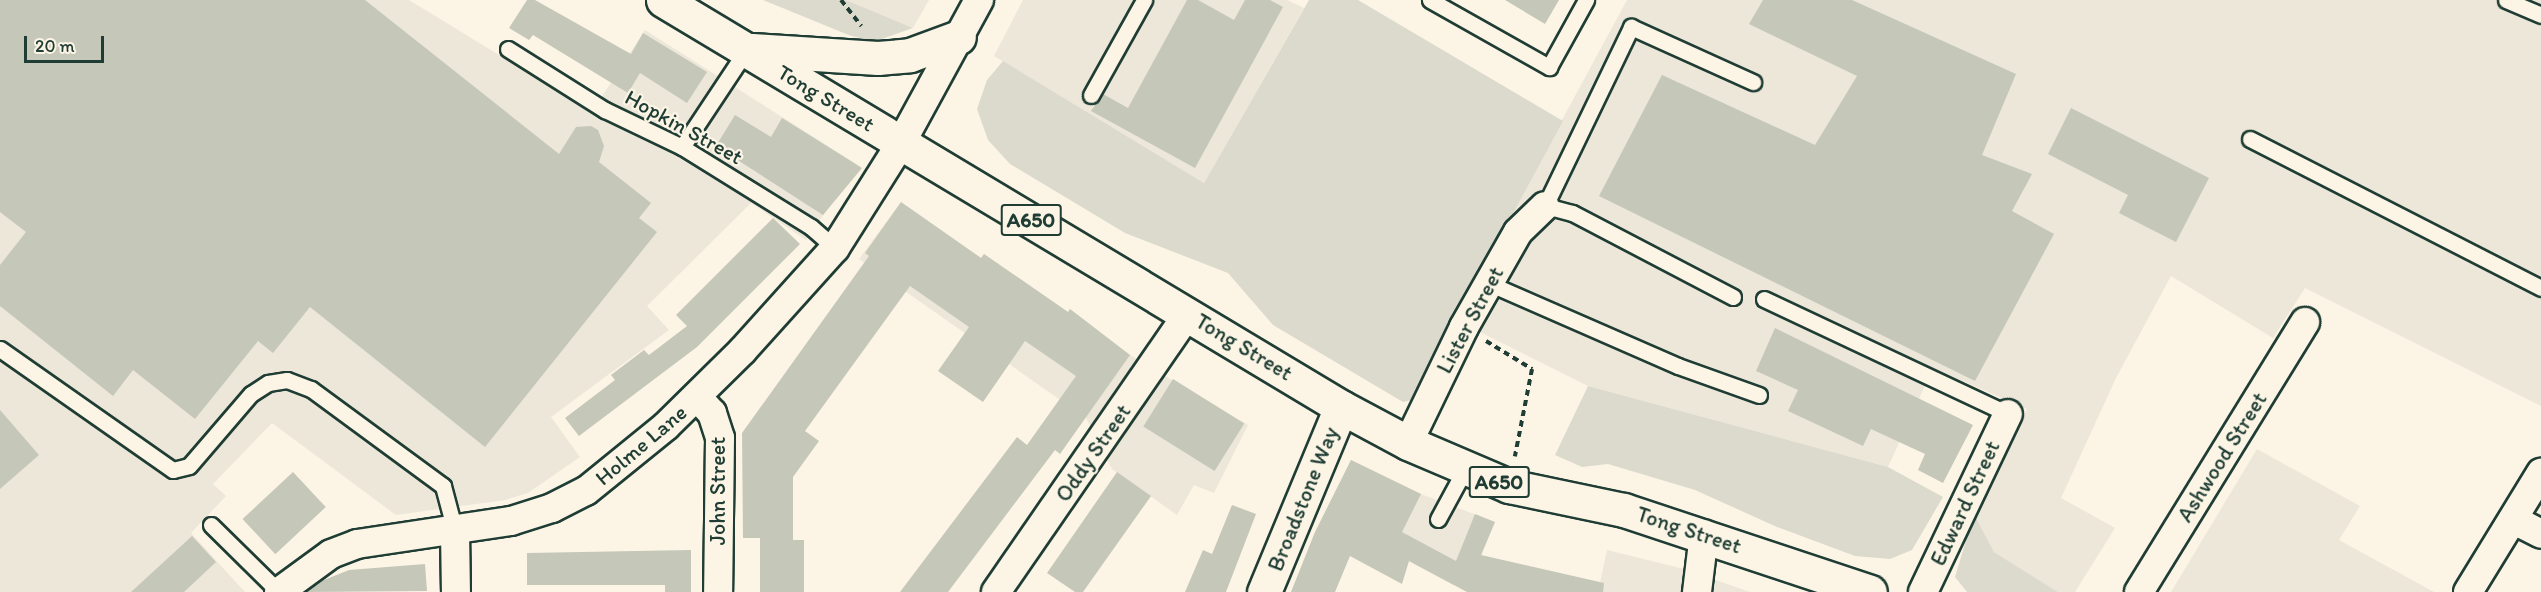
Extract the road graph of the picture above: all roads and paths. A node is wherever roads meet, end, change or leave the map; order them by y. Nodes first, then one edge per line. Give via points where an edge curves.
1 (663, 0) edge
2 (979, 0) edge
3 (1144, 0) edge
4 (1430, 0) edge
5 (1586, 0) edge
6 (2509, 2) edge
7 (2541, 15) edge
8 (959, 37) junction
9 (508, 49) dead end
10 (747, 49) junction
11 (1753, 82) dead end
12 (1091, 94) dead end
13 (2250, 140) dead end
14 (901, 143) junction
15 (682, 147) junction
16 (1545, 206) junction
17 (834, 248) junction
18 (1488, 284) junction
19 (2541, 288) edge
20 (1733, 297) dead end
21 (1764, 300) dead end
22 (1188, 314) junction
23 (2305, 322) dead end
24 (1464, 327) junction
25 (0, 349) edge
26 (1759, 395) dead end
27 (697, 398) junction
28 (1341, 407) junction
29 (2008, 414) joint
30 (1408, 443) junction
31 (1465, 469) junction
32 (2541, 473) edge
33 (1509, 486) junction
34 (1438, 519) dead end
35 (2514, 520) junction
36 (211, 525) dead end
37 (455, 531) junction
38 (1704, 534) junction
39 (2541, 534) edge
40 (279, 592) edge
41 (456, 592) edge
42 (718, 592) edge
43 (996, 592) edge
44 (1264, 592) edge
45 (1697, 592) edge
46 (1870, 592) edge
47 (1923, 592) edge
48 (2139, 592) edge
49 (2469, 592) edge

1 - 10 main road, Tong Street / A650
2 - 8 street, Holme Lane
3 - 12 lane
4 - 5 lane via 1549,67
6 - 7 lane
8 - 10 main road via 910,55 878,58
8 - 14 street, Holme Lane
9 - 15 lane, Hopkin Street via 605,110
10 - 14 main road, Tong Street / A650
10 - 15 lane
11 - 16 lane via 1631,27
13 - 19 lane
14 - 17 street, Holme Lane
14 - 22 main road, Tong Street / A650
15 - 17 lane, Hopkin Street via 810,227
16 - 18 street, Lister Street via 1518,232
16 - 20 lane via 1572,213
17 - 27 street, Holme Lane
18 - 24 street, Lister Street
18 - 26 lane via 1678,366
21 - 29 lane
22 - 28 main road, Tong Street / A650
22 - 43 street, Oddy Street
23 - 48 street, Ashwood Street
24 - 30 street, Lister Street
24 - 33 path via 1532,369
25 - 37 lane via 173,470 189,466 250,394 268,383 287,380 311,389 443,486
27 - 37 street, Holme Lane via 586,491 511,521
27 - 42 street, John Street via 712,413 720,438
28 - 30 main road, Tong Street / A650
28 - 44 main road, Broadstone Way
29 - 47 street, Edward Street
30 - 31 main road, Tong Street / A650
31 - 33 main road, Tong Street / A650
31 - 34 lane
32 - 35 street
33 - 38 main road, Tong Street / A650 via 1624,510
35 - 39 street
35 - 49 street
36 - 40 lane
37 - 40 street, Holme Lane via 357,544 331,554
37 - 41 street
38 - 45 street
38 - 46 main road, Tong Street / A650

